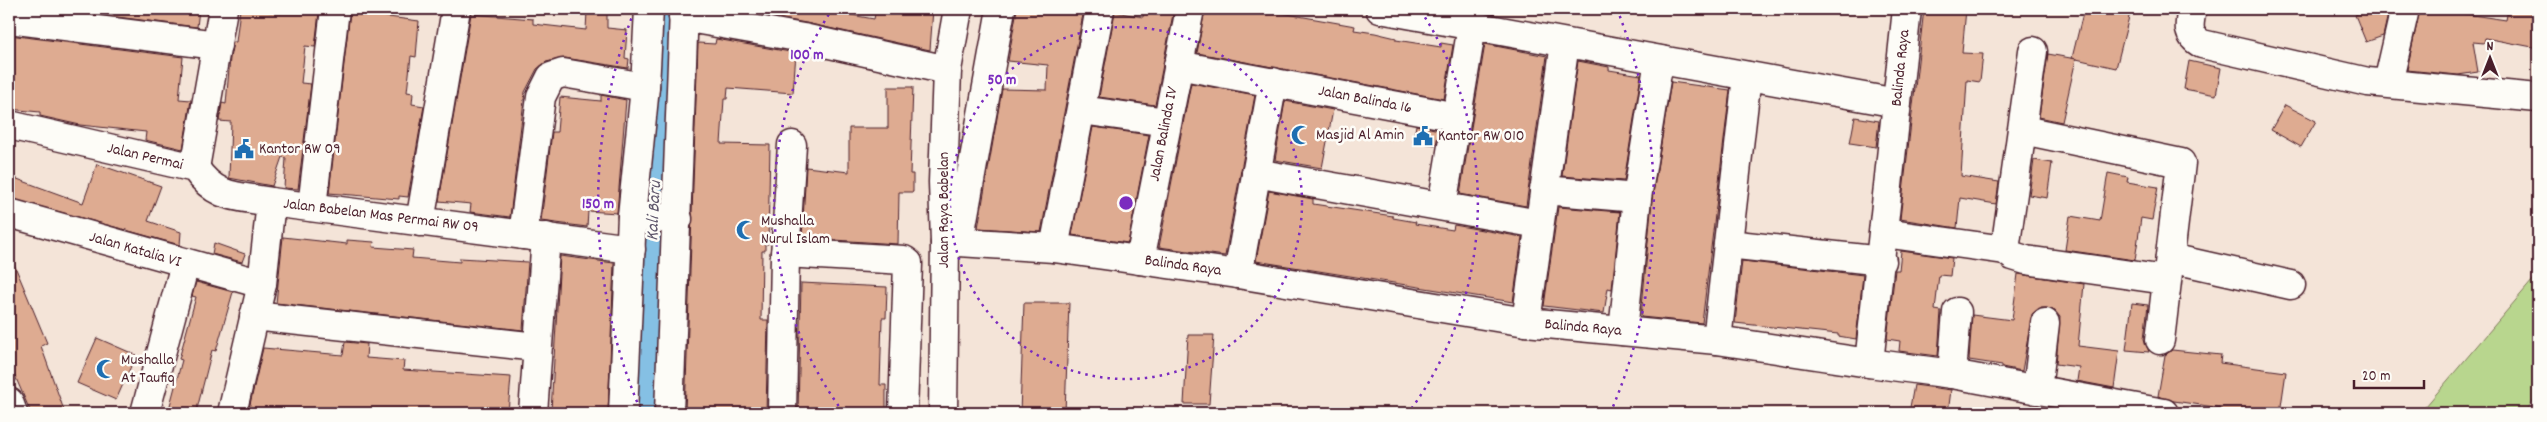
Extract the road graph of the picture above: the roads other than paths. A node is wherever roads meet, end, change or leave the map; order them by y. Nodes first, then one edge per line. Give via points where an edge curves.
1 (223, 9) edge
2 (335, 9) edge
3 (456, 9) edge
4 (649, 9) edge
5 (958, 9) edge
6 (1001, 9) edge
7 (1100, 9) edge
8 (1190, 9) edge
9 (1380, 9) edge
10 (1907, 9) edge
11 (2192, 9) edge
12 (2405, 9) edge
13 (684, 13) edge
14 (9, 18) edge
15 (1472, 26) junction
16 (1566, 43) junction
17 (217, 46) junction
18 (2033, 51) dead end
19 (1659, 60) junction
20 (1178, 64) junction
21 (947, 70) junction
22 (1747, 76) junction
23 (1273, 82) junction
24 (2388, 83) junction
25 (645, 87) junction
26 (2538, 98) edge
27 (1897, 103) junction
28 (1081, 110) junction
29 (1457, 118) junction
30 (1167, 122) junction
31 (9, 125) edge
32 (2023, 130) junction
33 (792, 146) dead end
34 (195, 168) junction
35 (1256, 173) junction
36 (1544, 190) junction
37 (1637, 198) junction
38 (272, 202) junction
39 (1442, 206) junction
40 (312, 207) junction
41 (9, 213) edge
42 (635, 216) junction
43 (673, 218) junction
44 (420, 222) junction
45 (1539, 224) junction
46 (1884, 233) junction
47 (534, 236) junction
48 (952, 243) junction
49 (1728, 244) junction
50 (1054, 248) junction
51 (631, 249) junction
52 (2005, 250) junction
53 (785, 253) junction
54 (1140, 260) junction
55 (1882, 261) junction
56 (185, 264) junction
57 (2168, 269) junction
58 (1238, 274) junction
59 (262, 284) junction
60 (2291, 286) dead end
61 (1958, 312) dead end
62 (254, 316) junction
63 (1526, 322) junction
64 (2045, 323) dead end
65 (1624, 331) junction
66 (1716, 340) junction
67 (2160, 340) dead end
68 (537, 347) junction
69 (1869, 363) junction
70 (1952, 374) junction
71 (2053, 399) edge
72 (9, 402) edge
73 (13, 413) edge
74 (144, 413) edge
75 (232, 413) edge
76 (533, 413) edge
77 (623, 413) edge
78 (669, 413) edge
79 (782, 413) edge
80 (903, 413) edge
81 (943, 413) edge
82 (2164, 413) edge

1 - 17 street
2 - 40 street
3 - 44 street
4 - 25 street
5 - 21 street, Jalan Raya Babelan
6 - 48 street
7 - 28 street
8 - 20 street, Jalan Balinda IV
9 - 15 street
10 - 27 street, Balinda Raya
11 - 24 street via 2189,30 2194,40 2202,44 2368,82
12 - 24 street
13 - 21 street
13 - 43 street
14 - 17 street
15 - 16 street
15 - 29 street
16 - 19 street
16 - 36 street
17 - 34 street
18 - 32 street
19 - 22 street
19 - 37 street
20 - 23 street, Jalan Balinda 16
20 - 30 street, Jalan Balinda IV
21 - 48 street, Jalan Raya Babelan via 943,182
22 - 27 street
22 - 49 street
23 - 29 street, Jalan Balinda 16
23 - 35 street
24 - 26 street
25 - 42 street
25 - 47 street via 563,74 551,77 541,97
27 - 46 street, Balinda Raya
28 - 30 street
28 - 50 street
29 - 39 street
30 - 54 street, Jalan Balinda IV
31 - 34 street, Jalan Permai
32 - 52 street
32 - 57 street via 2181,163
33 - 53 street
34 - 38 street, Jalan Permai via 218,192
35 - 39 street
35 - 58 street
36 - 37 street
36 - 45 street
37 - 65 street
38 - 40 street, Jalan Babelan Mas Permai RW 09
38 - 59 street, Jalan Babelan Mas Permai RW 09
39 - 45 street
40 - 44 street, Jalan Babelan Mas Permai RW 09
41 - 56 street, Jalan Katalia VI
42 - 43 street
42 - 51 street
43 - 78 street
44 - 47 street, Jalan Babelan Mas Permai RW 09
45 - 63 street
46 - 52 street
46 - 55 street, Balinda Raya
47 - 51 street, Jalan Babelan Mas Permai RW 09
47 - 68 street
48 - 50 street, Balinda Raya
48 - 81 street, Jalan Raya Babelan
49 - 55 street
49 - 66 street
50 - 54 street, Balinda Raya
51 - 77 street
52 - 57 street via 2026,260
53 - 79 street
53 - 80 street via 908,263
54 - 58 street, Balinda Raya
55 - 69 street, Balinda Raya
56 - 59 street, Jalan Katalia VI
56 - 74 street
57 - 60 street
57 - 67 street
58 - 63 street, Balinda Raya
59 - 62 street, Jalan Babelan Mas Permai RW 09
61 - 70 street
62 - 68 street
62 - 75 street, Jalan Babelan Mas Permai RW 09
63 - 65 street, Balinda Raya
64 - 71 street
65 - 66 street, Balinda Raya
66 - 69 street, Balinda Raya
68 - 76 street
69 - 70 street
70 - 71 street
71 - 82 street
72 - 73 street

